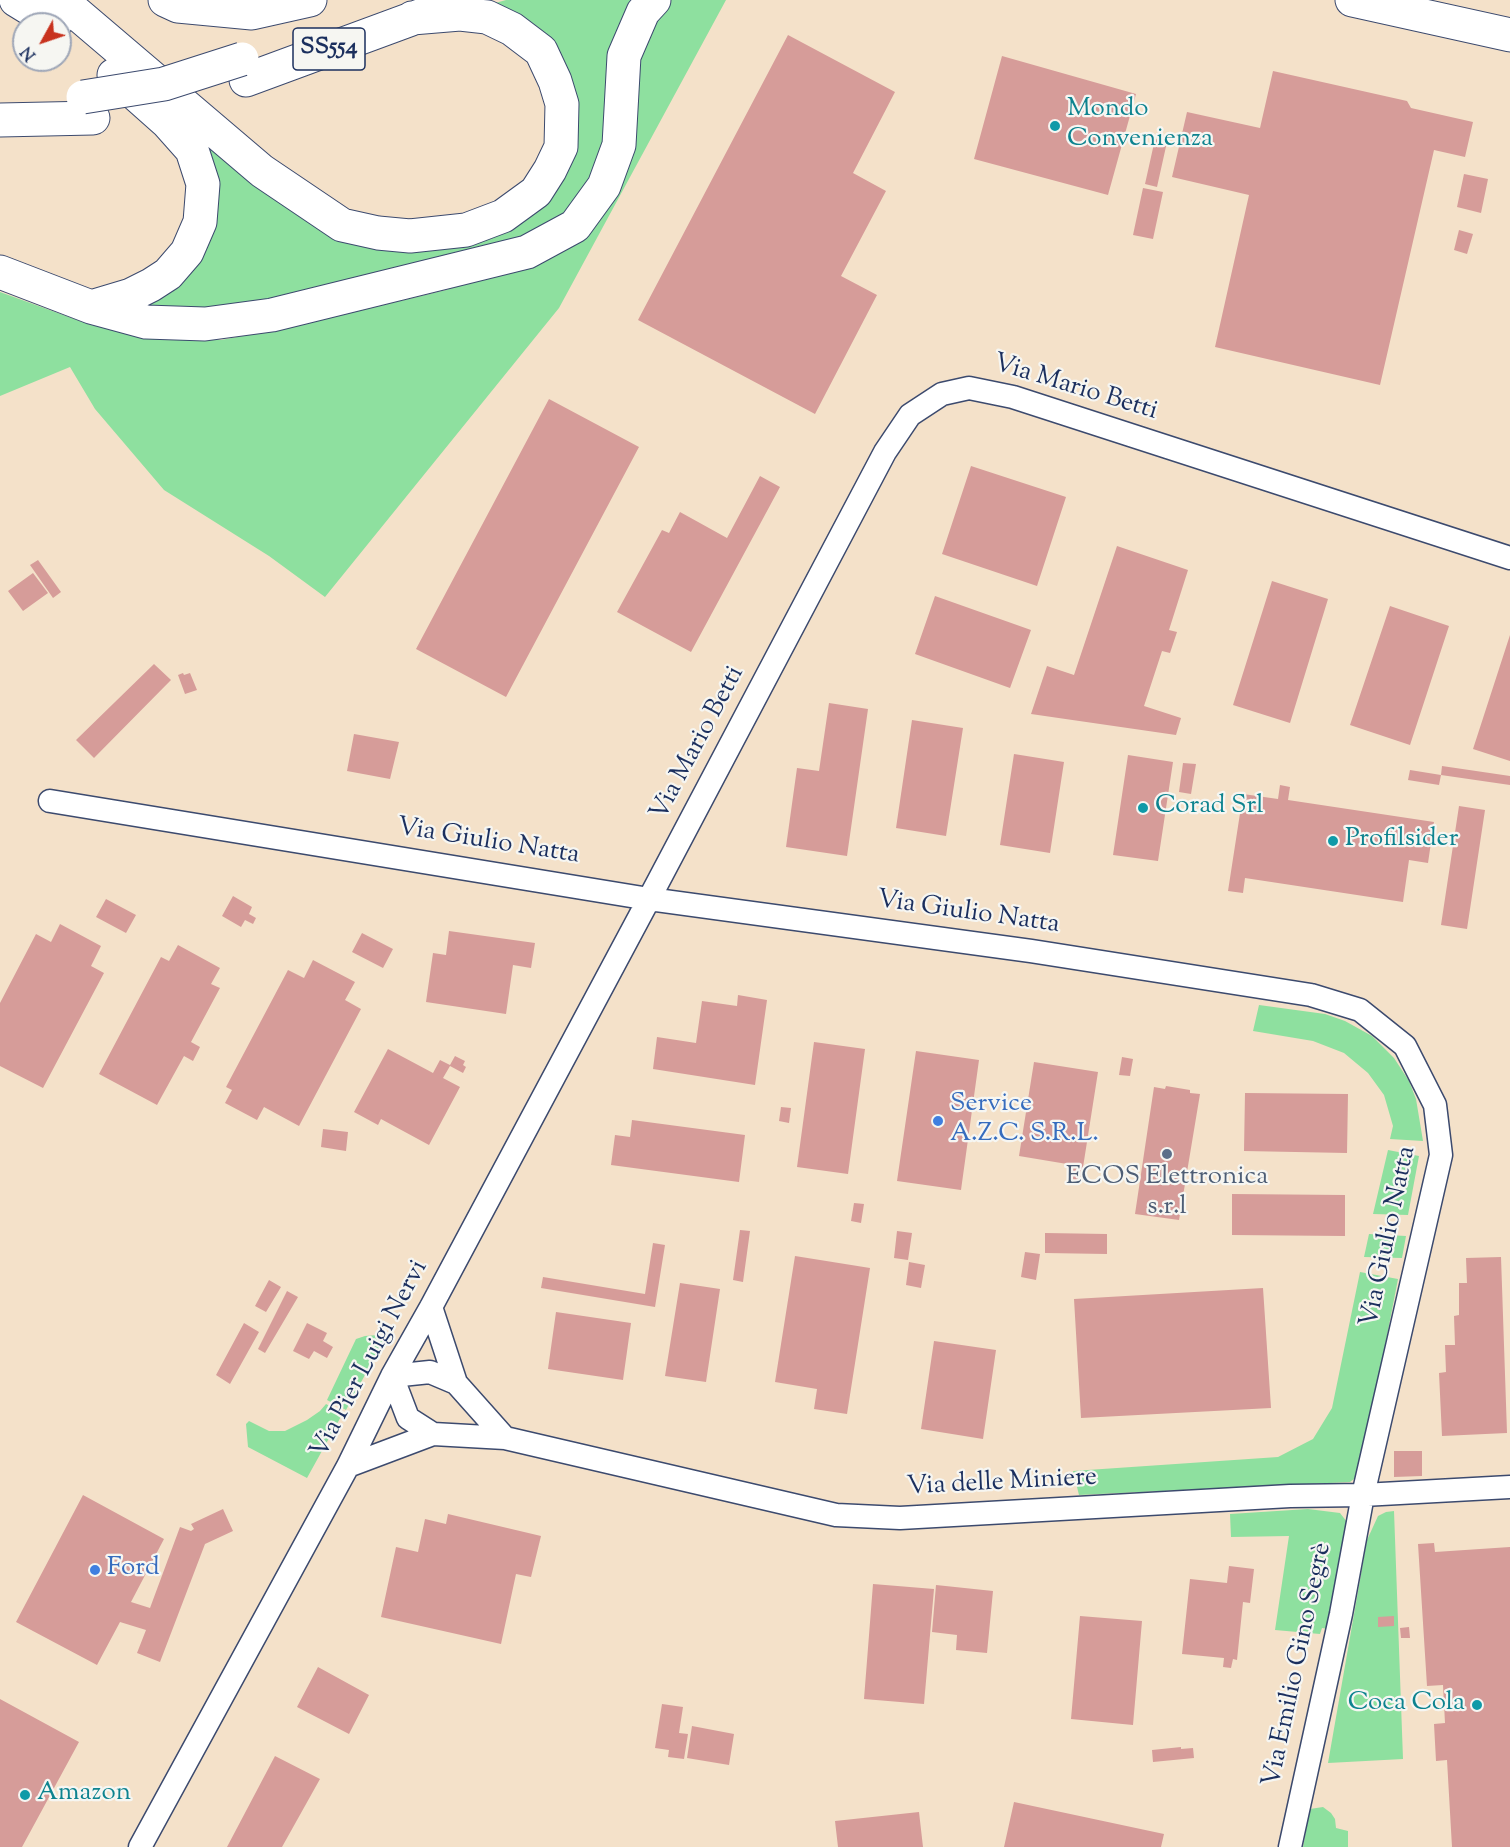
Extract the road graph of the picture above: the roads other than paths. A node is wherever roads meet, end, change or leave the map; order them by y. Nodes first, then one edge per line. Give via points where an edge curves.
1 (16, 0) edge
2 (61, 0) edge
3 (165, 0) edge
4 (310, 0) edge
5 (465, 0) edge
6 (654, 0) edge
7 (1352, 0) edge
8 (1434, 0) edge
9 (403, 9) edge
10 (36, 12) edge
11 (1510, 17) edge
12 (1510, 35) edge
13 (72, 39) edge
14 (0, 105) edge
15 (88, 108) junction
16 (0, 120) edge
17 (0, 272) edge
18 (91, 307) junction
19 (1510, 558) edge
20 (50, 801) dead end
21 (649, 899) junction
22 (431, 1307) junction
23 (392, 1377) junction
24 (456, 1383) junction
25 (433, 1434) junction
26 (505, 1438) junction
27 (348, 1466) junction
28 (1510, 1487) edge
29 (1363, 1495) junction
30 (140, 1847) edge
31 (1290, 1847) edge

1 - 10 highway
2 - 9 highway via 262,171 342,225 410,236 466,230 503,216 536,192 561,147 562,104 541,51 512,29 487,17
3 - 4 highway via 178,6 252,13
5 - 9 highway, SS554
6 - 18 highway via 643,12 624,56 619,145 604,186 575,226 528,252 272,315 205,324 146,322
7 - 12 highway
8 - 11 highway
9 - 15 highway, SS554, bridge via 244,70 164,84
13 - 18 highway via 168,123 192,150 203,184 200,222 187,252 168,274 131,294
14 - 15 highway, SS554
15 - 16 highway, SS554
17 - 18 highway
19 - 21 street, Via Mario Betti via 1013,397 969,388 942,394 910,415 885,452
20 - 21 street, Via Giulio Natta
21 - 22 street, Via Pier Luigi Nervi
21 - 29 street, Via Giulio Natta via 1031,951 1311,995 1360,1010 1405,1046 1435,1105 1441,1155
22 - 23 street, Via Pier Luigi Nervi
22 - 24 street
23 - 24 street via 430,1372
23 - 25 street, Via delle Miniere via 408,1419
23 - 27 street, Via Pier Luigi Nervi
24 - 26 street
25 - 26 street, Via delle Miniere
25 - 27 street, Via delle Miniere
26 - 29 street, Via delle Miniere via 836,1515 900,1518
27 - 30 street, Via Pier Luigi Nervi
28 - 29 street, Via delle Miniere
29 - 31 street, Via Emilio Gino Segrè

